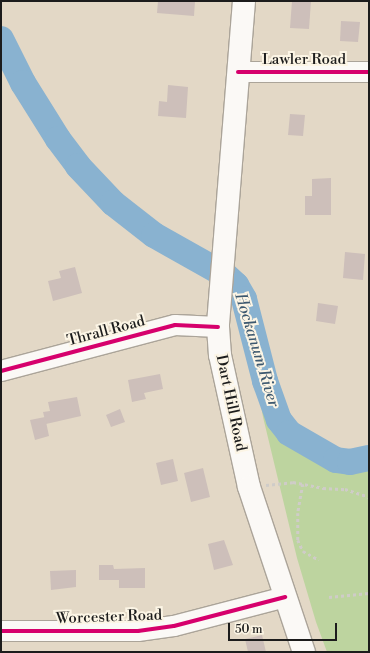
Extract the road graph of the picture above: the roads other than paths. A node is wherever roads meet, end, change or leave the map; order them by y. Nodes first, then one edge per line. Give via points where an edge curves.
1 (244, 1) edge
2 (238, 72) junction
3 (369, 72) edge
4 (218, 327) junction
5 (1, 371) edge
6 (285, 597) junction
7 (1, 631) edge
8 (304, 652) edge

1 - 2 main road, Dart Hill Road
2 - 3 street, Lawler Road
2 - 4 main road, Dart Hill Road
4 - 5 street, Thrall Road via 175,325
4 - 6 main road, Dart Hill Road via 224,381 249,486
6 - 7 street, Worcester Road via 174,626 138,631
6 - 8 main road, Dart Hill Road

